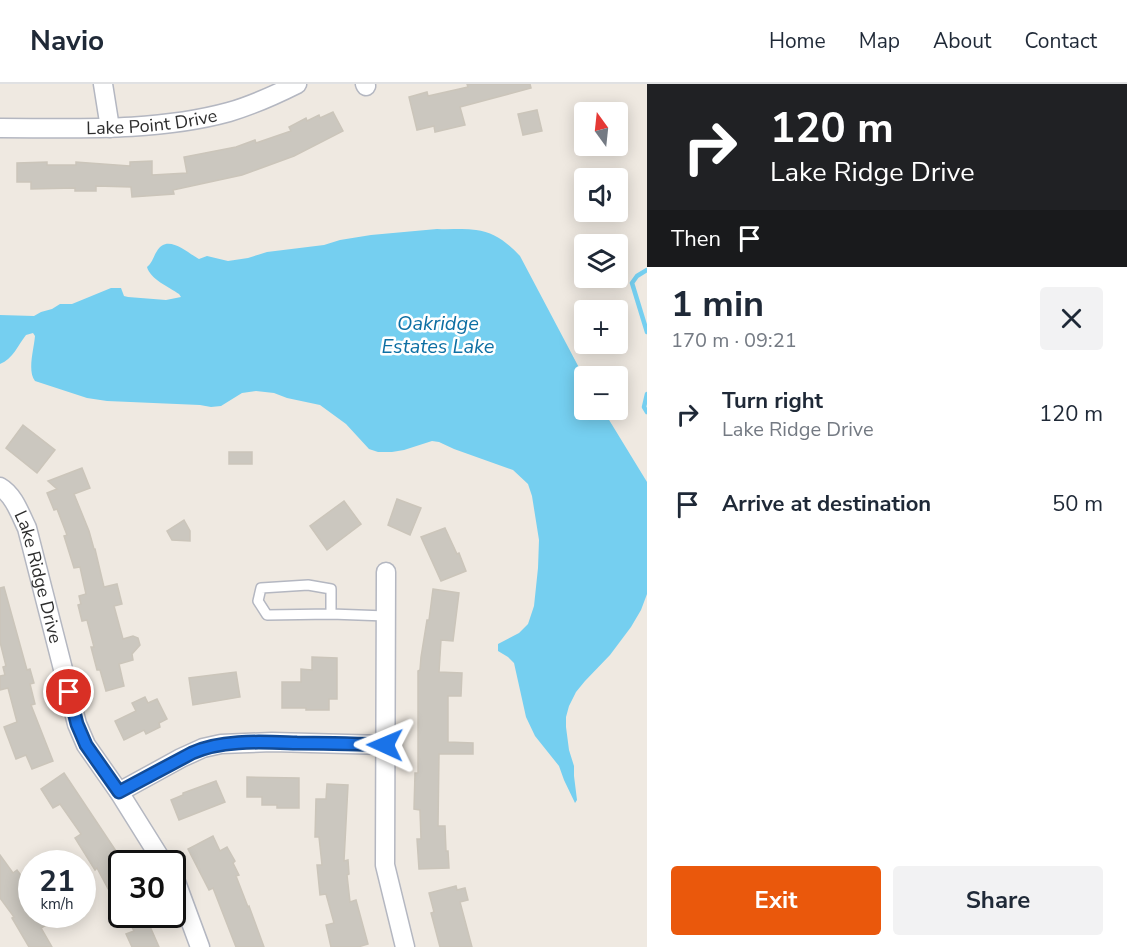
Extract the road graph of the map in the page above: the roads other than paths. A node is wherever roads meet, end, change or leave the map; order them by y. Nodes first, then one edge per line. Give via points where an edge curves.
1 (103, 84) edge
2 (297, 84) edge
3 (0, 128) edge
4 (110, 128) junction
5 (0, 487) edge
6 (386, 572) dead end
7 (331, 614) junction
8 (386, 616) junction
9 (385, 745) junction
10 (119, 792) junction
11 (155, 850) edge
12 (186, 912) edge
13 (200, 947) edge
14 (405, 947) edge

1 - 4 street
2 - 4 street, Lake Point Drive via 230,112
3 - 4 street, Lake Point Drive
5 - 10 street, Lake Ridge Drive via 18,508 27,528 77,724 86,745
6 - 8 street
7 - 7 lane via 267,615 258,601 261,588 308,585 331,589
7 - 8 lane
8 - 9 street
9 - 10 street via 221,744 203,748
9 - 14 street via 385,865
10 - 11 street, Lake Ridge Drive
12 - 13 street

